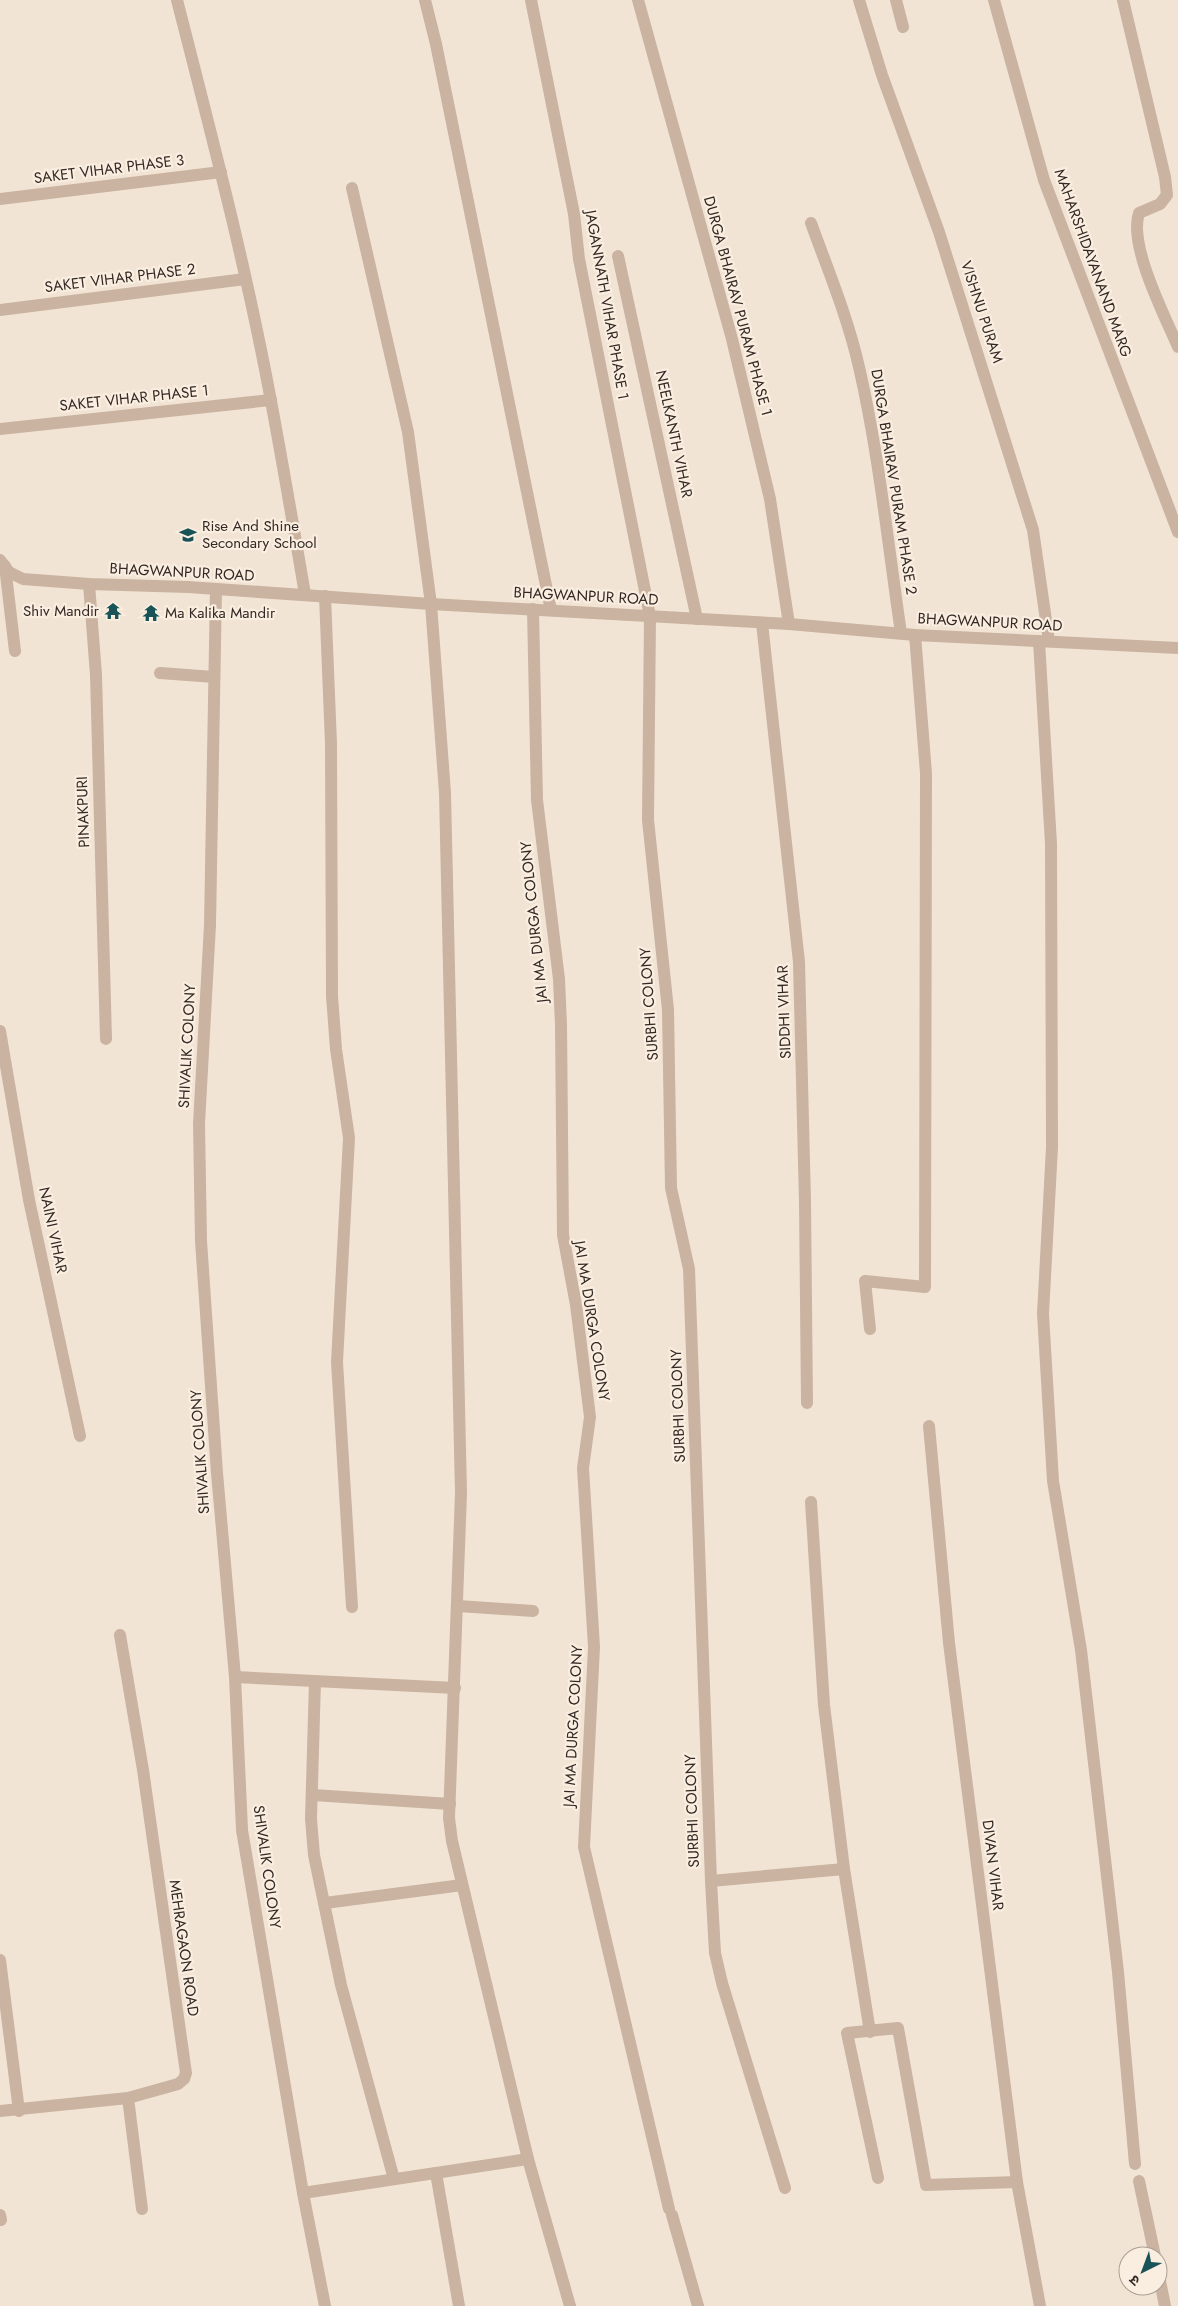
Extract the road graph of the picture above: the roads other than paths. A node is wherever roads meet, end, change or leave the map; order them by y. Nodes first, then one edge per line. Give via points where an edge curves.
1 (177, 0) edge
2 (425, 0) edge
3 (530, 0) edge
4 (638, 0) edge
5 (859, 0) edge
6 (896, 0) edge
7 (994, 0) edge
8 (1123, 0) edge
9 (904, 26) dead end
10 (221, 172) junction
11 (352, 188) dead end
12 (0, 199) edge
13 (811, 223) dead end
14 (618, 256) dead end
15 (245, 278) junction
16 (0, 310) edge
17 (1178, 347) edge
18 (271, 400) junction
19 (0, 429) edge
20 (1178, 532) edge
21 (2, 563) edge
22 (89, 584) junction
23 (216, 589) junction
24 (305, 594) junction
25 (325, 596) junction
26 (431, 604) junction
27 (532, 609) junction
28 (551, 610) junction
29 (650, 616) junction
30 (697, 618) junction
31 (762, 623) junction
32 (789, 624) junction
33 (901, 633) junction
34 (915, 634) junction
35 (1044, 641) junction
36 (1178, 648) edge
37 (15, 651) dead end
38 (160, 673) dead end
39 (214, 677) junction
40 (0, 1031) edge
41 (106, 1039) dead end
42 (870, 1329) dead end
43 (807, 1403) dead end
44 (929, 1426) dead end
45 (80, 1436) dead end
46 (811, 1502) dead end
47 (458, 1606) junction
48 (352, 1607) dead end
49 (533, 1611) dead end
50 (120, 1635) dead end
51 (235, 1677) junction
52 (315, 1681) junction
53 (455, 1688) junction
54 (313, 1795) junction
55 (450, 1804) junction
56 (844, 1870) junction
57 (711, 1881) junction
58 (462, 1885) junction
59 (325, 1903) junction
60 (0, 1960) edge
61 (870, 2032) junction
62 (128, 2098) junction
63 (19, 2110) junction
64 (0, 2111) edge
65 (528, 2159) junction
66 (1135, 2164) dead end
67 (436, 2173) junction
68 (878, 2178) dead end
69 (394, 2179) junction
70 (1139, 2181) dead end
71 (1017, 2182) junction
72 (785, 2188) dead end
73 (303, 2193) junction
74 (142, 2209) dead end
75 (1153, 2246) edge
76 (325, 2306) edge
77 (459, 2306) edge
78 (570, 2306) edge
79 (698, 2306) edge
80 (1040, 2306) edge

1 - 10 street
2 - 28 street
3 - 29 street, JAGANNATH VIHAR PHASE 1
4 - 32 street, DURGA BHAIRAV PURAM PHASE 1 via 732,339 770,499
5 - 35 street, VISHNU PURAM via 882,75 939,232 1033,530
6 - 9 street
7 - 20 street, MAHARSHIDAYANAND MARG via 1044,180
8 - 17 street via 1167,195 1160,204 1139,213 1136,232 1146,270
10 - 12 street, SAKET VIHAR PHASE 3
10 - 15 street
11 - 26 street via 408,432
13 - 33 street, DURGA BHAIRAV PURAM PHASE 2 via 859,365 872,426
14 - 30 street, NEELKANTH VIHAR
15 - 16 street, SAKET VIHAR PHASE 2
15 - 18 street
18 - 19 street, SAKET VIHAR PHASE 1
18 - 24 street
21 - 22 street, BHAGWANPUR ROAD via 9,572 24,579
21 - 37 street
22 - 23 street, BHAGWANPUR ROAD
22 - 41 street, PINAKPURI via 96,675
23 - 24 street, BHAGWANPUR ROAD
23 - 39 street, SHIVALIK COLONY
24 - 25 street, BHAGWANPUR ROAD
25 - 26 street, BHAGWANPUR ROAD
25 - 48 street via 331,744 332,996 349,1138 337,1362
26 - 27 street, BHAGWANPUR ROAD
26 - 47 street via 445,793 449,938 461,1483
27 - 28 street, BHAGWANPUR ROAD
27 - 79 street, JAI MA DURGA COLONY via 537,800 559,979 563,1235 576,1304 590,1417 583,1468 594,1647 584,1847 670,2212
28 - 29 street, BHAGWANPUR ROAD
29 - 30 street, BHAGWANPUR ROAD
29 - 57 street, SURBHI COLONY via 648,820 668,1010 671,1188 689,1269
30 - 31 street, BHAGWANPUR ROAD
31 - 32 street, BHAGWANPUR ROAD
31 - 43 street, SIDDHI VIHAR via 798,962
32 - 33 street, BHAGWANPUR ROAD
33 - 34 street, BHAGWANPUR ROAD
34 - 35 street, BHAGWANPUR ROAD
34 - 42 street via 926,773 925,1287 865,1281
35 - 36 street, BHAGWANPUR ROAD
35 - 66 street, VISHNU PURAM via 1051,844 1052,1147 1043,1314 1053,1481 1081,1650 1118,1972
38 - 39 street
39 - 51 street, SHIVALIK COLONY via 210,925 200,1124 201,1241
40 - 45 street, NAINI VIHAR via 29,1200
44 - 71 street, DIVAN VIHAR via 949,1644
46 - 56 street via 824,1705
47 - 49 street
47 - 53 street
50 - 62 street, MEHRAGAON ROAD via 143,1770 186,2072 178,2084
51 - 52 street
51 - 73 street, SHIVALIK COLONY via 242,1830
52 - 53 street
52 - 54 street
53 - 55 street
54 - 55 street
54 - 59 street via 314,1855
55 - 58 street via 452,1841
56 - 57 street
56 - 61 street
57 - 72 street, SURBHI COLONY via 716,1953 722,1983
58 - 59 street
58 - 65 street
59 - 69 street via 341,1985
60 - 63 street
61 - 68 street via 847,2033
61 - 71 street via 898,2028 926,2185
62 - 63 street, MEHRAGAON ROAD
62 - 74 street
63 - 64 street, MEHRAGAON ROAD
65 - 67 street
65 - 78 street
67 - 69 street
67 - 77 street
69 - 73 street
70 - 75 street
71 - 80 street, DIVAN VIHAR
73 - 76 street, SHIVALIK COLONY

